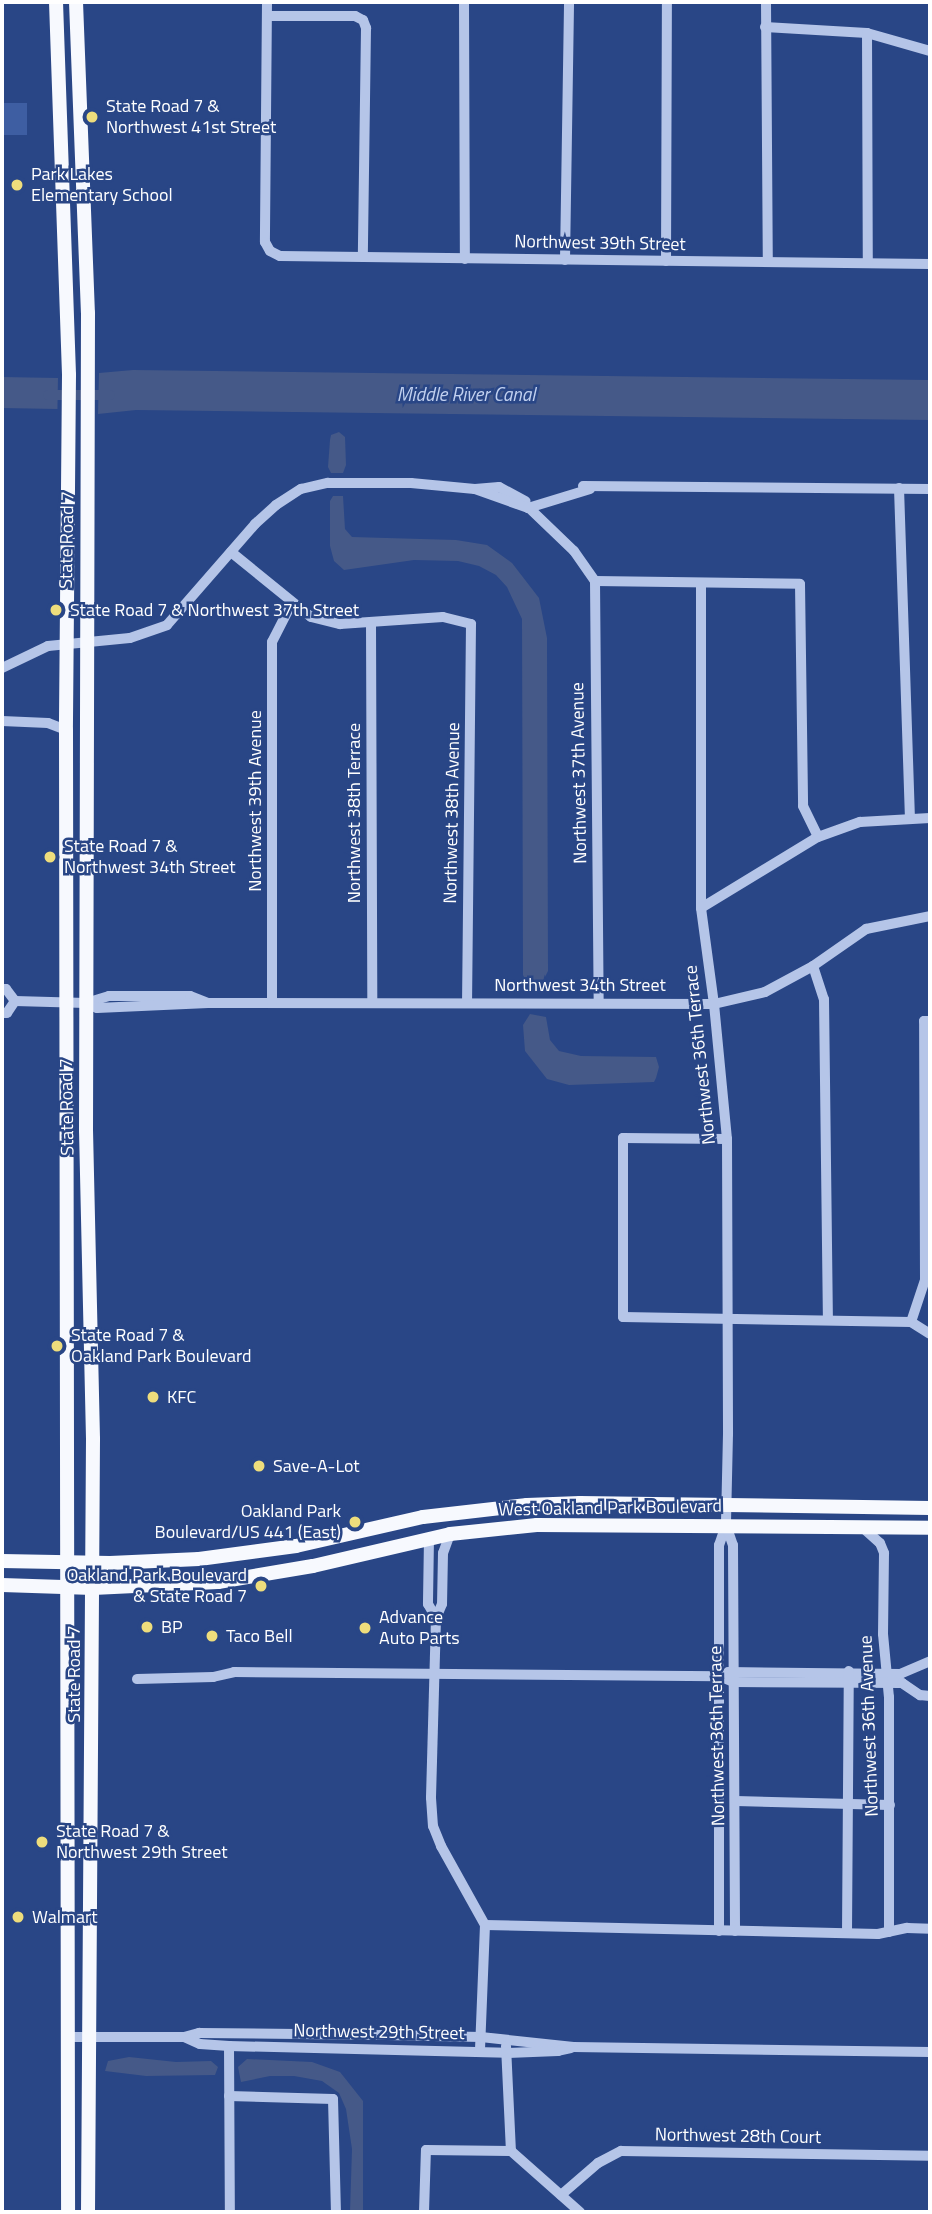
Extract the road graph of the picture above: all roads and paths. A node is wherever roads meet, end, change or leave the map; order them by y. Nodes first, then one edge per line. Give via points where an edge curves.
1 (56, 2) edge
2 (76, 2) edge
3 (267, 2) edge
4 (464, 2) edge
5 (569, 2) edge
6 (667, 2) edge
7 (766, 2) edge
8 (268, 16) junction
9 (765, 27) junction
10 (867, 33) junction
11 (930, 51) edge
12 (63, 156) junction
13 (85, 184) junction
14 (363, 257) junction
15 (466, 259) junction
16 (565, 260) junction
17 (666, 261) junction
18 (768, 262) junction
19 (868, 263) junction
20 (930, 264) edge
21 (899, 488) junction
22 (930, 489) edge
23 (541, 502) junction
24 (526, 504) junction
25 (574, 551) junction
26 (231, 552) junction
27 (595, 581) junction
28 (701, 583) junction
29 (292, 603) junction
30 (371, 623) junction
31 (85, 642) junction
32 (66, 643) junction
33 (2, 668) edge
34 (2, 721) edge
35 (66, 730) junction
36 (909, 817) junction
37 (930, 818) edge
38 (818, 838) junction
39 (701, 908) junction
40 (930, 916) edge
41 (813, 966) junction
42 (2, 989) edge
43 (15, 1001) junction
44 (599, 1001) junction
45 (66, 1002) junction
46 (372, 1002) junction
47 (467, 1002) junction
48 (86, 1003) junction
49 (272, 1003) junction
50 (714, 1004) junction
51 (2, 1013) edge
52 (927, 1021) edge
53 (928, 1119) edge
54 (727, 1139) junction
55 (68, 1178) junction
56 (928, 1220) edge
57 (91, 1283) junction
58 (727, 1318) junction
59 (828, 1320) junction
60 (911, 1322) junction
61 (930, 1334) edge
62 (727, 1505) junction
63 (930, 1508) edge
64 (452, 1513) junction
65 (726, 1525) junction
66 (862, 1527) junction
67 (930, 1528) edge
68 (450, 1534) junction
69 (429, 1538) junction
70 (2, 1561) edge
71 (69, 1563) junction
72 (93, 1563) junction
73 (2, 1585) edge
74 (69, 1587) junction
75 (93, 1588) junction
76 (436, 1618) junction
77 (930, 1661) edge
78 (434, 1673) junction
79 (719, 1676) junction
80 (734, 1676) junction
81 (849, 1677) junction
82 (887, 1677) junction
83 (137, 1679) dead end
84 (930, 1696) edge
85 (736, 1801) junction
86 (848, 1805) junction
87 (890, 1805) junction
88 (485, 1925) junction
89 (930, 1928) edge
90 (719, 1931) junction
91 (735, 1931) junction
92 (889, 1932) junction
93 (846, 1933) junction
94 (68, 2036) junction
95 (88, 2037) junction
96 (184, 2037) junction
97 (481, 2038) junction
98 (229, 2046) junction
99 (506, 2047) junction
100 (480, 2052) junction
101 (930, 2052) edge
102 (229, 2096) junction
103 (511, 2151) junction
104 (930, 2156) edge
105 (561, 2195) junction
106 (68, 2212) edge
107 (88, 2212) edge
108 (230, 2212) edge
109 (336, 2212) edge
110 (424, 2212) edge
111 (580, 2212) edge

1 - 12 main road, State Road 7
2 - 13 main road, State Road 7
3 - 8 street
4 - 15 street
5 - 16 street
6 - 17 street
7 - 9 street
8 - 14 street, Northwest 39th Street via 265,242 280,257
8 - 14 street via 355,16 363,20
9 - 10 street
9 - 18 street
10 - 11 street
10 - 19 street
12 - 13 main road via 74,176
12 - 32 main road, State Road 7 via 69,375
13 - 31 main road, State Road 7
14 - 15 street, Northwest 39th Street
15 - 16 street, Northwest 39th Street
16 - 17 street, Northwest 39th Street
17 - 18 street, Northwest 39th Street
18 - 19 street, Northwest 39th Street
19 - 20 street, Northwest 39th Street
21 - 22 street
21 - 23 street via 590,489 581,485
21 - 36 street
23 - 24 street
23 - 25 street
24 - 25 street
24 - 26 street via 487,485 475,489 328,483 301,489 269,511
25 - 27 street
26 - 29 street
26 - 31 street via 167,625 130,638
27 - 28 street
27 - 44 street, Northwest 37th Avenue
28 - 38 street via 800,584 803,806
28 - 39 street, Northwest 36th Terrace
29 - 30 street via 311,617 340,624
29 - 49 street, Northwest 39th Avenue via 272,642
30 - 46 street, Northwest 38th Terrace
30 - 47 street, Northwest 38th Avenue via 443,617 471,624
31 - 32 street
31 - 48 main road, State Road 7
32 - 33 street via 33,651
32 - 35 main road, State Road 7
34 - 35 street via 48,723
35 - 45 main road, State Road 7
36 - 37 street
36 - 38 street via 860,822
38 - 39 street
39 - 50 street, Northwest 36th Terrace
40 - 41 street, Northwest 34th Street via 866,929
41 - 50 street, Northwest 34th Street via 765,992
41 - 59 street via 824,999
42 - 43 street
43 - 45 street, Northwest 34th Street
43 - 51 street
44 - 47 street, Northwest 34th Street
44 - 50 street, Northwest 34th Street
45 - 48 street, Northwest 34th Street
45 - 55 main road, State Road 7
46 - 47 street, Northwest 34th Street
46 - 49 street, Northwest 34th Street
48 - 49 street, Northwest 34th Street via 109,996
48 - 57 main road, State Road 7
50 - 54 street, Northwest 36th Terrace
52 - 53 street
53 - 56 street
54 - 58 street, Northwest 36th Terrace
54 - 58 street via 623,1138 623,1317
55 - 57 main road via 75,1199 76,1267 82,1281
55 - 71 main road, State Road 7
56 - 60 street via 925,1280
57 - 72 main road, State Road 7
58 - 59 street
58 - 62 street, Northwest 36th Terrace
59 - 60 street
60 - 61 street
62 - 63 main road, West Oakland Park Boulevard
62 - 64 main road, West Oakland Park Boulevard via 559,1503
62 - 65 street, Northwest 36th Terrace
64 - 69 main road
64 - 72 main road, West Oakland Park Boulevard via 243,1554
65 - 66 main road, West Oakland Park Boulevard
65 - 68 main road, West Oakland Park Boulevard via 562,1524
65 - 79 street, Northwest 36th Terrace via 719,1545
65 - 80 street, Northwest 36th Terrace via 733,1545
66 - 67 main road, West Oakland Park Boulevard
66 - 82 street, Northwest 36th Avenue via 884,1553
68 - 69 main road, West Oakland Park Boulevard
68 - 76 street via 443,1553 442,1604
69 - 75 main road, West Oakland Park Boulevard via 250,1577
69 - 76 street via 428,1604
70 - 71 main road, West Oakland Park Boulevard
71 - 72 main road, West Oakland Park Boulevard
71 - 74 main road, State Road 7
72 - 75 main road, State Road 7
73 - 74 main road, West Oakland Park Boulevard
74 - 75 main road, West Oakland Park Boulevard
74 - 94 main road, State Road 7
75 - 95 main road, State Road 7
76 - 78 street
77 - 82 street
78 - 79 street
78 - 83 street via 234,1672
78 - 88 street via 433,1826
79 - 80 street
79 - 90 street, Northwest 36th Terrace
80 - 81 street
80 - 85 street, Northwest 36th Terrace
81 - 82 street
81 - 86 street, Northwest 36th Avenue
82 - 84 street
82 - 87 street, Northwest 36th Avenue
85 - 86 street
85 - 91 street, Northwest 36th Terrace
86 - 87 street
86 - 93 street, Northwest 36th Avenue
87 - 92 street, Northwest 36th Avenue
88 - 90 street
88 - 97 street
89 - 92 street
90 - 91 street
91 - 93 street
92 - 93 street
94 - 95 street, Northwest 29th Street
94 - 106 main road, State Road 7
95 - 96 street, Northwest 29th Street
95 - 107 main road, State Road 7
96 - 97 street, Northwest 29th Street via 234,2032
96 - 98 street, Northwest 29th Street via 200,2044
97 - 99 street, Northwest 29th Street
97 - 100 street
98 - 100 street, Northwest 29th Street
98 - 102 street
99 - 100 street, Northwest 29th Street
99 - 101 street, Northwest 29th Street
99 - 103 street
102 - 108 street
102 - 109 street via 333,2099
103 - 105 street
103 - 110 street via 426,2150
104 - 105 street, Northwest 28th Court via 621,2151 598,2163
105 - 111 street

